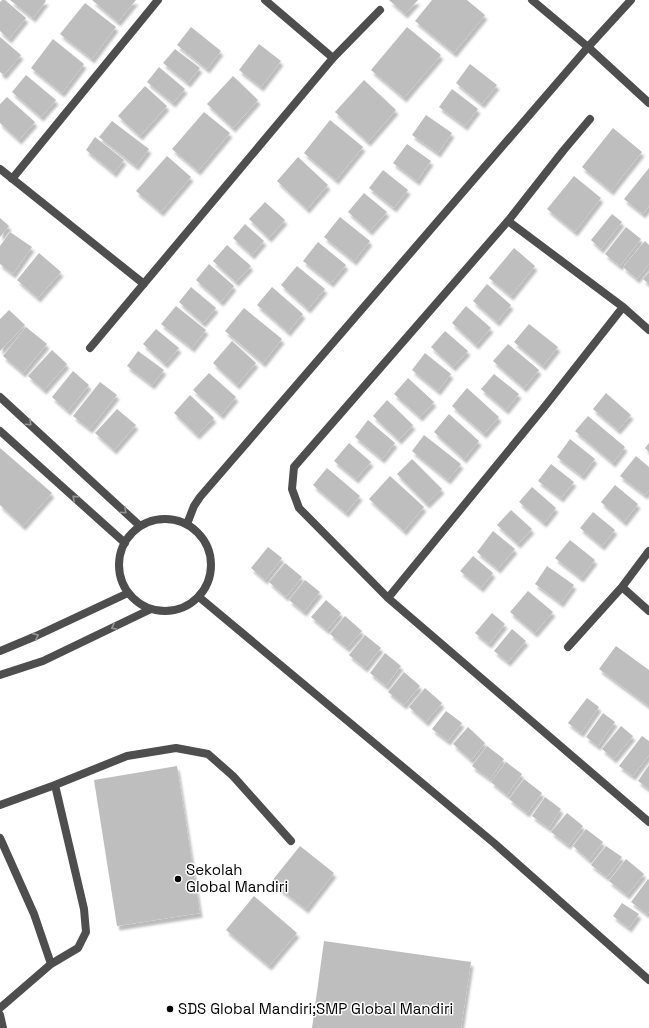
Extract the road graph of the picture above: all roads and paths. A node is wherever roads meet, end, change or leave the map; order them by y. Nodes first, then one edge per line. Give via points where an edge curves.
1 (158, 0) edge
2 (265, 0) edge
3 (532, 0) edge
4 (631, 0) edge
5 (380, 10) dead end
6 (588, 47) junction
7 (333, 58) junction
8 (649, 103) edge
9 (590, 119) dead end
10 (0, 169) edge
11 (12, 179) junction
12 (508, 220) junction
13 (144, 284) junction
14 (623, 307) junction
15 (649, 330) edge
16 (90, 348) dead end
17 (0, 397) edge
18 (0, 431) edge
19 (187, 524) junction
20 (140, 526) junction
21 (125, 543) junction
22 (649, 551) edge
23 (622, 587) junction
24 (128, 593) junction
25 (199, 597) junction
26 (388, 598) junction
27 (149, 610) junction
28 (649, 611) edge
29 (568, 647) dead end
30 (0, 651) edge
31 (0, 675) edge
32 (55, 785) junction
33 (0, 805) edge
34 (649, 822) edge
35 (0, 838) edge
36 (291, 842) dead end
37 (52, 964) junction
38 (649, 980) edge
39 (0, 1008) edge
40 (0, 1015) edge
41 (3, 1028) edge

1 - 11 street
2 - 7 street
3 - 6 street
4 - 6 street
5 - 7 street
6 - 8 street
6 - 19 street via 200,498
7 - 13 street
9 - 12 street
10 - 11 street
11 - 13 street
12 - 14 street
12 - 26 street via 294,467 292,489 299,508
13 - 16 street
14 - 15 street
14 - 26 street
17 -> 20 street
21 -> 18 street
19 - 20 street via 163,519
19 - 25 street via 201,536 210,553 208,580
20 - 21 street via 131,533
21 - 24 street via 120,558 120,573
22 - 23 street
23 - 28 street
23 - 29 street
24 - 27 street
30 -> 24 street
25 - 27 street via 185,607 174,610
25 - 38 street via 494,843
26 - 34 street
27 -> 31 street via 43,661
32 - 33 street
32 - 36 street via 127,756 176,748 208,754 233,776
32 - 37 street via 84,909 86,932 78,948
35 - 37 street via 34,914
37 - 39 street
40 - 41 street

